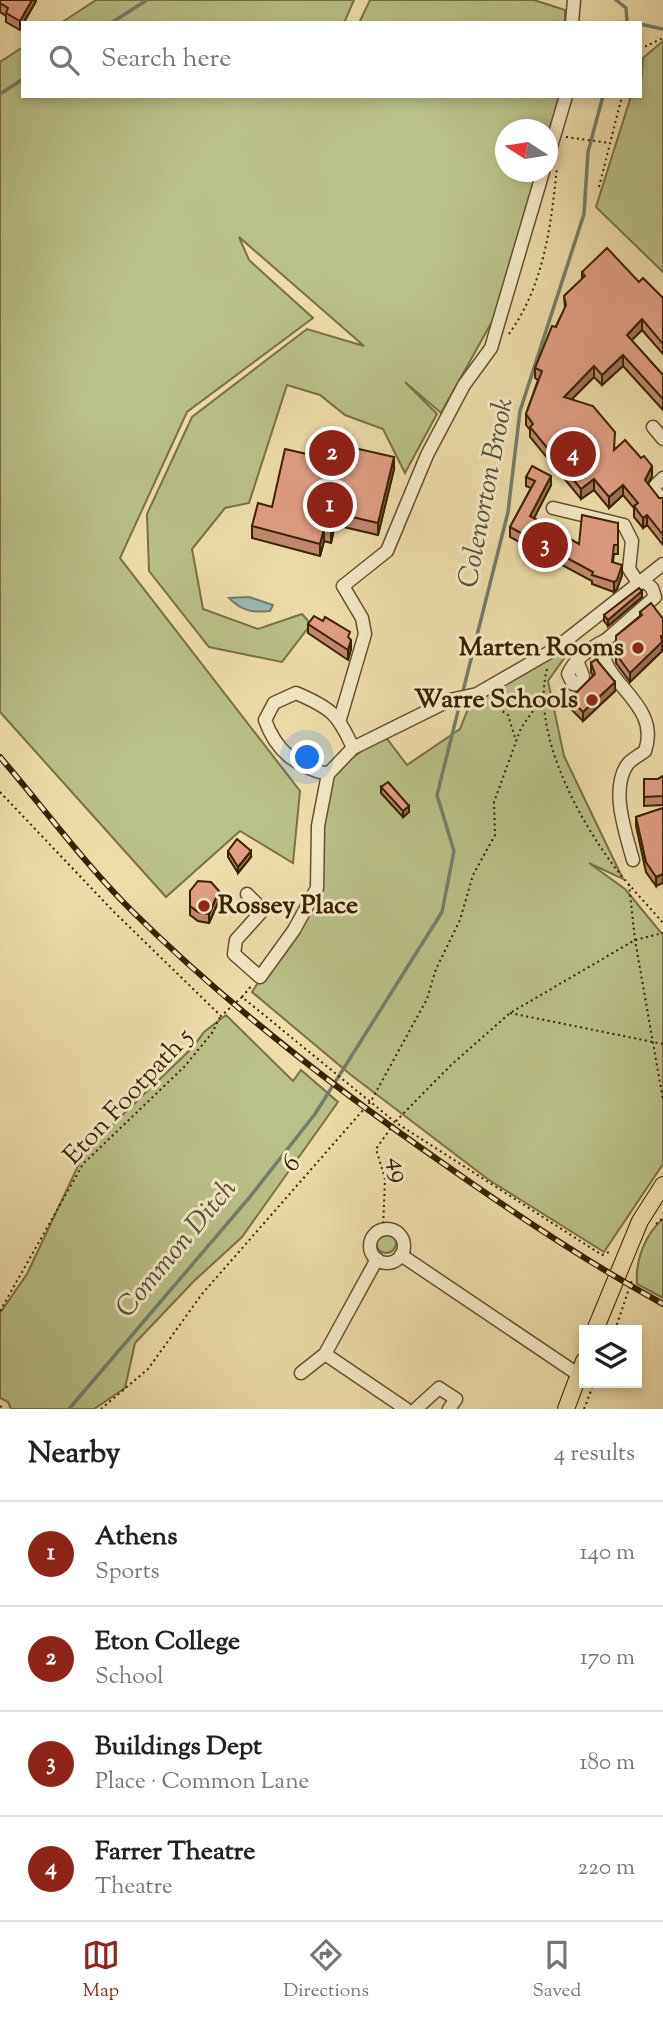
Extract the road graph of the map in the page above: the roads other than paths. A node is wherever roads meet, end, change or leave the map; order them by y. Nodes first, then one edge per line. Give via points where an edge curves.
1 (574, 0) edge
2 (572, 21) edge
3 (566, 98) edge
4 (558, 133) edge
5 (540, 182) edge
6 (653, 427) dead end
7 (663, 439) edge
8 (663, 478) edge
9 (663, 501) edge
10 (553, 508) dead end
11 (663, 564) edge
12 (641, 582) junction
13 (606, 640) junction
14 (578, 663) dead end
15 (340, 719) junction
16 (353, 748) junction
17 (328, 774) junction
18 (633, 860) dead end
19 (247, 894) dead end
20 (663, 1185) edge
21 (401, 1255) junction
22 (377, 1259) junction
23 (597, 1325) edge
24 (325, 1354) junction
25 (579, 1366) edge
26 (301, 1373) dead end
27 (579, 1376) edge
28 (406, 1409) edge
29 (416, 1409) edge
30 (449, 1409) edge
31 (566, 1409) edge

1 - 2 street
3 - 4 street
5 - 15 street via 491,348 464,385 427,455 387,551 343,586 362,618 365,634
6 - 7 street
8 - 9 street via 653,488
10 - 12 street via 624,525 632,541 629,573
11 - 12 street
12 - 13 street via 652,587 655,597
12 - 16 street via 555,649 477,694 450,700
13 - 14 street via 594,645
13 - 18 street via 604,664 631,694 647,730 645,751 625,768 621,789
15 - 16 street
15 - 17 street via 325,706 296,693 274,703 265,720 291,760
16 - 17 street
17 - 19 street via 318,826 317,888 260,977 234,954 236,940 263,910
20 - 23 main road via 640,1221
21 - 22 street via 388,1262
21 - 22 street via 404,1243 400,1235 383,1229 370,1243
21 - 25 street
22 - 24 street
24 - 26 street
24 - 28 street
27 - 31 main road
29 - 30 street via 439,1388 456,1399

